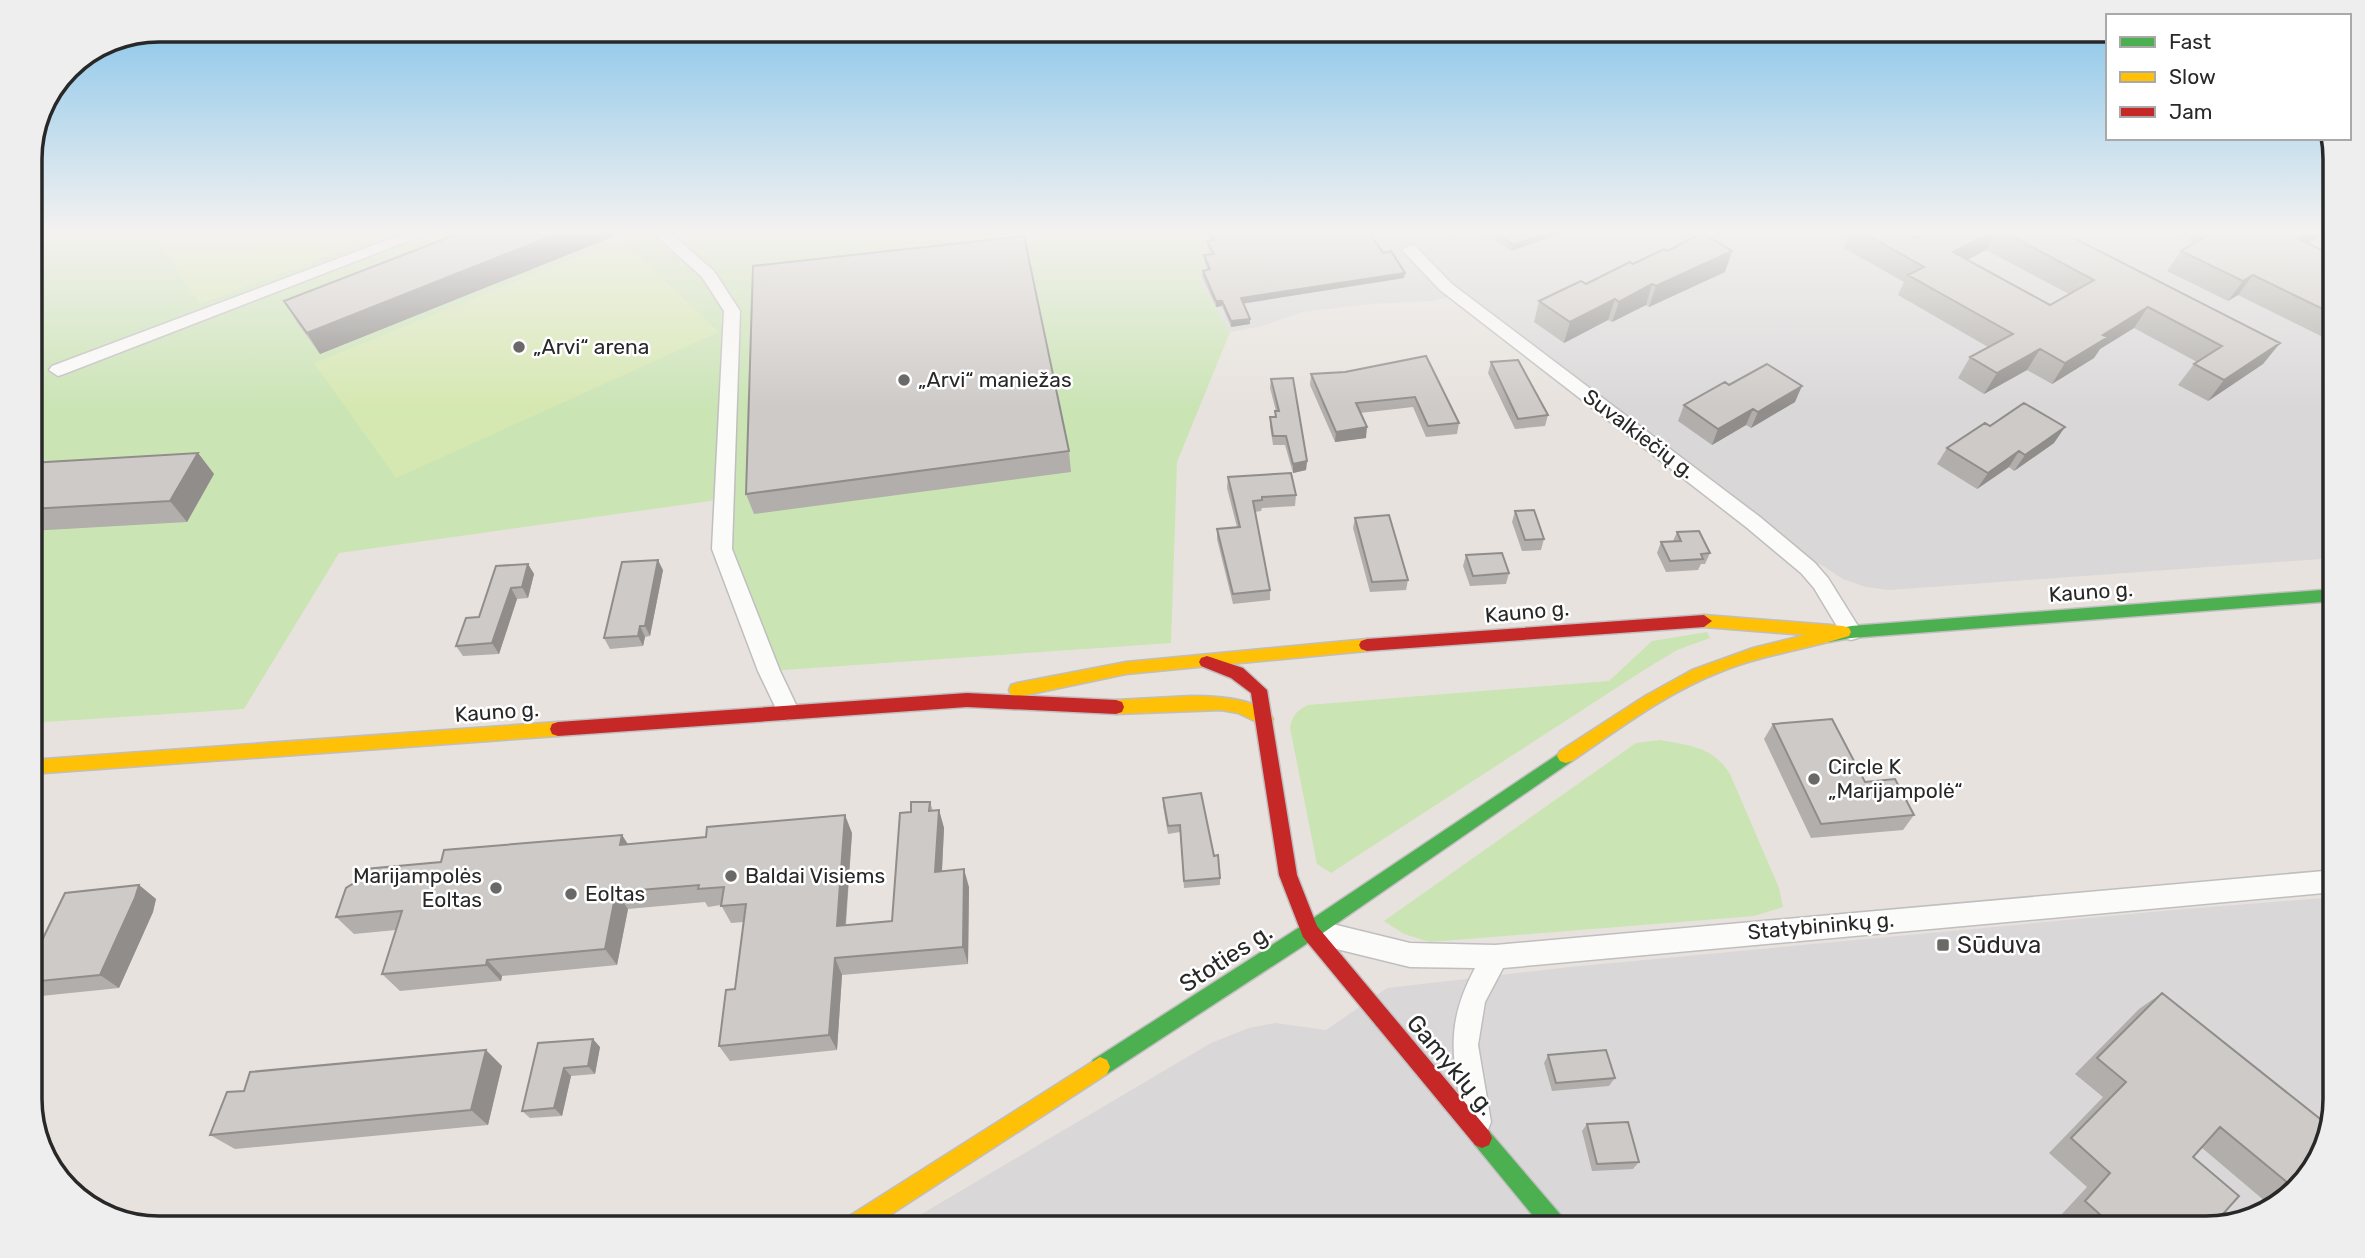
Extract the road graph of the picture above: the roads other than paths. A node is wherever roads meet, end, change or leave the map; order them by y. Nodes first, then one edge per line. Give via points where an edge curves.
1 (273, 290) edge
2 (718, 290) edge
3 (1450, 290) edge
4 (58, 370) dead end
5 (2323, 596) edge
6 (1851, 632) junction
7 (1207, 662) junction
8 (967, 700) junction
9 (788, 711) junction
10 (1265, 719) junction
11 (1622, 719) joint
12 (42, 766) edge
13 (2323, 882) edge
14 (1310, 931) junction
15 (1495, 957) junction
16 (1479, 1134) junction
17 (869, 1216) edge
18 (1547, 1216) edge

1 - 4 street
2 - 9 street via 732,311 722,549
3 - 6 street, Suvalkiečių g. via 1808,568
5 - 6 main road, Kauno g.
6 - 7 main road, Kauno g. via 1703,621 1280,652
6 - 11 main road, Kauno g. via 1734,661 1682,682
7 - 8 main road, Kauno g. via 1126,668
7 - 10 main road, Kauno g. via 1237,673 1259,691
8 - 9 main road, Kauno g.
8 - 10 main road, Kauno g. via 1142,708 1211,702 1238,706
9 - 12 main road, Kauno g.
10 - 14 main road, Kauno g. via 1288,876
11 - 14 main road, Stoties g.
13 - 15 street, Statybininkų g.
14 - 15 street, Statybininkų g. via 1410,955
14 - 16 main road, Gamyklų g.
14 - 17 main road, Stoties g.
15 - 16 street via 1472,1000 1465,1045
16 - 18 main road, Gamyklų g.

